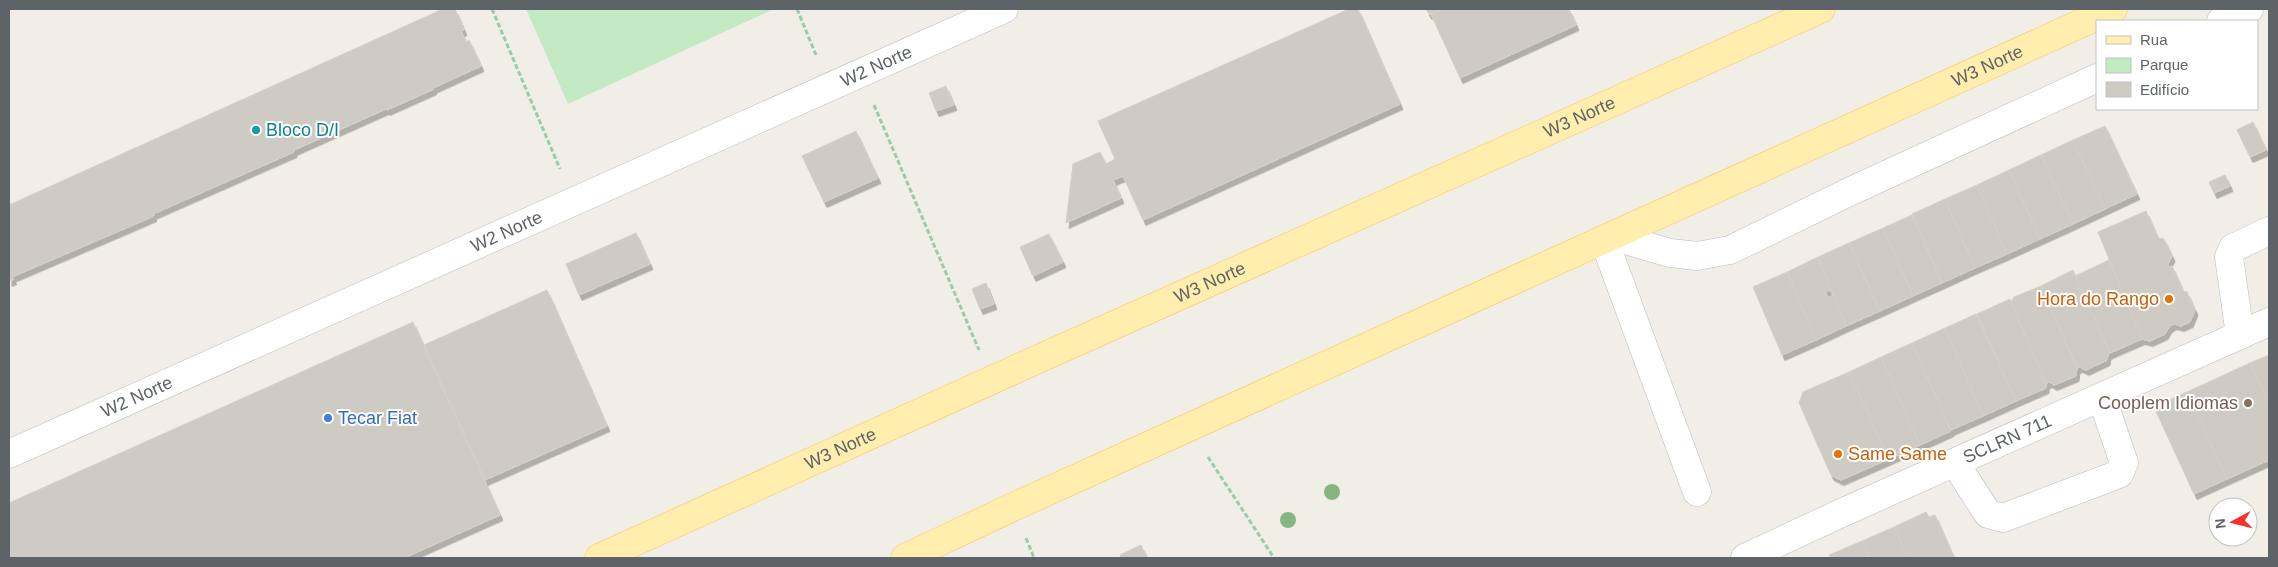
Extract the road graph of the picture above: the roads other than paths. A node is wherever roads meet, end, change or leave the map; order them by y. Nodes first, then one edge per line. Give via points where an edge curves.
1 (1004, 9) edge
2 (1821, 9) edge
3 (2112, 9) edge
4 (2249, 9) edge
5 (2223, 20) edge
6 (2096, 78) edge
7 (2269, 232) edge
8 (1608, 238) junction
9 (2269, 322) edge
10 (2240, 335) junction
11 (2102, 398) junction
12 (9, 454) edge
13 (1954, 463) junction
14 (1697, 492) dead end
15 (599, 558) edge
16 (905, 558) edge
17 (1746, 558) edge

1 - 12 street, W2 Norte
2 - 15 main road, W3 Norte
3 - 8 main road, W3 Norte
4 - 5 street
6 - 8 street via 1730,250 1697,256
7 - 10 street via 2233,248 2229,257
8 - 14 street
8 - 16 main road, W3 Norte
9 - 10 street, SCLRN 711
10 - 11 street, SCLRN 711
11 - 13 street, SCLRN 711
11 - 13 street via 2124,463 2119,474 2003,518 1988,514
13 - 17 street, SCLRN 711

